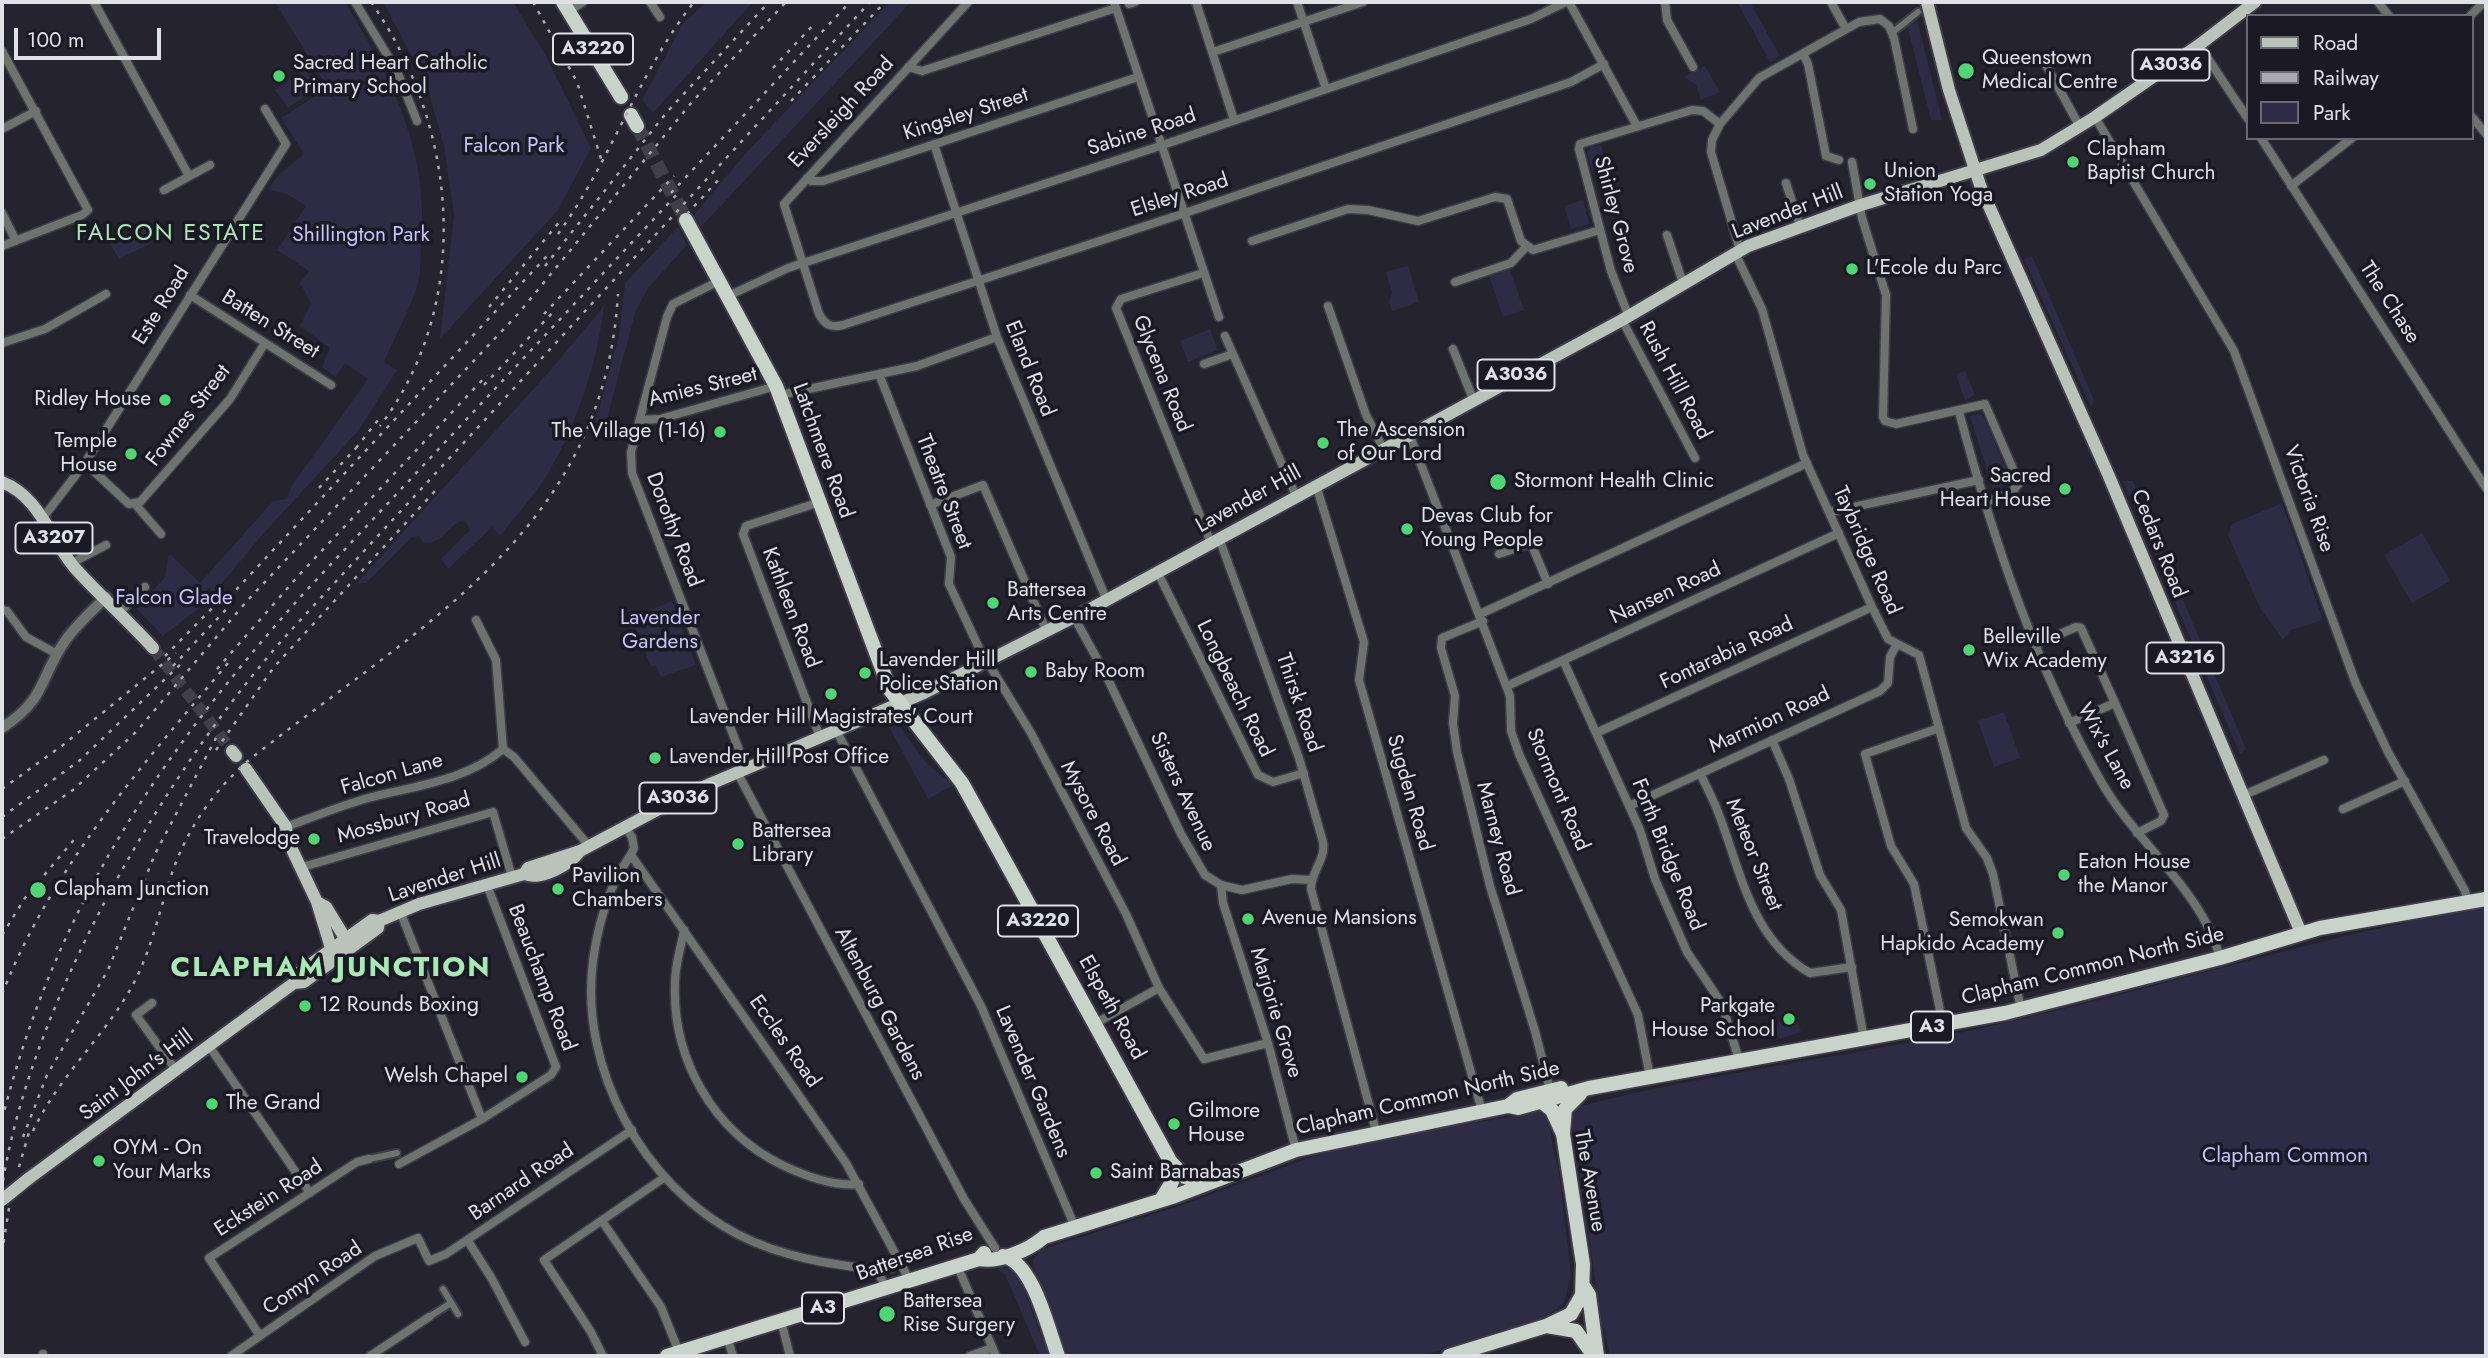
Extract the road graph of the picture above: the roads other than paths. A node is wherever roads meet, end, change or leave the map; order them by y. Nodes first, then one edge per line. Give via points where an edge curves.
1 (94, 2) edge
2 (355, 2) edge
3 (583, 2) edge
4 (649, 2) edge
5 (968, 2) edge
6 (1196, 2) edge
7 (1297, 2) edge
8 (1363, 2) edge
9 (1568, 2) edge
10 (1664, 2) edge
11 (1671, 2) edge
12 (1830, 2) edge
13 (1927, 2) edge
14 (2256, 2) edge
15 (1115, 5) edge
16 (566, 6) edge
17 (1918, 12) dead end
18 (2246, 14) edge
19 (660, 17) dead end
20 (1304, 22) junction
21 (1846, 29) junction
22 (1893, 32) junction
23 (2199, 45) junction
24 (2, 51) edge
25 (1213, 52) junction
26 (1803, 54) junction
27 (1604, 64) junction
28 (2046, 65) dead end
29 (908, 67) junction
30 (1693, 67) dead end
31 (1138, 76) junction
32 (1326, 89) junction
33 (621, 97) dead end
34 (265, 109) dead end
35 (36, 111) junction
36 (2246, 116) edge
37 (2095, 117) junction
38 (2474, 119) edge
39 (1234, 120) junction
40 (417, 121) dead end
41 (1720, 124) junction
42 (1637, 126) junction
43 (2080, 127) junction
44 (2, 129) edge
45 (1913, 129) dead end
46 (2486, 134) edge
47 (2262, 140) edge
48 (2335, 140) edge
49 (2350, 140) edge
50 (933, 144) junction
51 (1160, 146) junction
52 (2340, 148) junction
53 (1839, 160) dead end
54 (1852, 162) dead end
55 (210, 165) dead end
56 (1974, 171) junction
57 (189, 176) junction
58 (807, 177) junction
59 (1786, 183) dead end
60 (2291, 186) junction
61 (164, 190) dead end
62 (1861, 205) junction
63 (956, 212) junction
64 (2, 213) edge
65 (1182, 214) junction
66 (686, 220) tunnel mouth
67 (1800, 226) junction
68 (1600, 230) junction
69 (1667, 235) dead end
70 (16, 240) junction
71 (1252, 241) dead end
72 (2, 246) edge
73 (1526, 247) junction
74 (1737, 251) junction
75 (801, 263) junction
76 (1203, 273) junction
77 (719, 281) junction
78 (979, 281) junction
79 (1455, 282) dead end
80 (1684, 284) junction
81 (106, 294) dead end
82 (190, 295) junction
83 (728, 296) junction
84 (1328, 306) dead end
85 (1219, 317) dead end
86 (1625, 318) junction
87 (1225, 335) dead end
88 (997, 337) junction
89 (2, 342) edge
90 (265, 343) junction
91 (1452, 349) dead end
92 (1233, 354) junction
93 (1204, 364) dead end
94 (879, 374) junction
95 (331, 385) dead end
96 (778, 391) junction
97 (1473, 399) junction
98 (1959, 412) junction
99 (641, 420) junction
100 (1410, 436) junction
101 (1384, 450) junction
102 (1695, 458) dead end
103 (85, 463) junction
104 (1807, 463) junction
105 (1979, 480) junction
106 (2, 482) edge
107 (1316, 485) junction
108 (2486, 488) edge
109 (1296, 496) junction
110 (820, 502) junction
111 (1986, 502) junction
112 (135, 505) junction
113 (930, 505) junction
114 (1830, 512) junction
115 (42, 519) junction
116 (1839, 533) junction
117 (161, 534) dead end
118 (1215, 541) junction
119 (106, 545) dead end
120 (1499, 554) dead end
121 (72, 563) junction
122 (1158, 573) junction
123 (1548, 584) junction
124 (145, 587) dead end
125 (106, 597) junction
126 (1107, 601) junction
127 (1872, 607) junction
128 (2, 610) edge
129 (120, 612) junction
130 (1074, 617) junction
131 (1482, 618) junction
132 (475, 621) dead end
133 (1046, 629) junction
134 (1897, 645) junction
135 (2037, 645) junction
136 (153, 648) tunnel mouth
137 (57, 654) junction
138 (1563, 660) junction
139 (986, 662) junction
140 (1507, 686) junction
141 (902, 702) junction
142 (2116, 703) junction
143 (2069, 723) junction
144 (2, 728) edge
145 (1939, 728) junction
146 (836, 730) junction
147 (1596, 733) junction
148 (820, 737) junction
149 (1772, 740) junction
150 (503, 749) junction
151 (2324, 760) dead end
152 (246, 769) dead end
153 (741, 770) junction
154 (1304, 773) junction
155 (1700, 773) junction
156 (2404, 781) junction
157 (2244, 795) junction
158 (1629, 806) junction
159 (2343, 809) dead end
160 (286, 827) junction
161 (625, 827) junction
162 (2137, 833) junction
163 (585, 848) junction
164 (631, 855) junction
165 (299, 868) junction
166 (518, 876) junction
167 (1311, 880) junction
168 (487, 885) junction
169 (1221, 885) junction
170 (2486, 899) edge
171 (317, 902) junction
172 (2468, 902) junction
173 (400, 911) junction
174 (684, 930) junction
175 (2301, 933) junction
176 (348, 943) junction
177 (333, 954) junction
178 (2220, 958) junction
179 (1852, 967) junction
180 (1159, 988) junction
181 (152, 1003) dead end
182 (2021, 1009) junction
183 (1096, 1023) junction
184 (1943, 1025) junction
185 (1864, 1039) junction
186 (1268, 1043) junction
187 (209, 1046) junction
188 (1739, 1060) junction
189 (176, 1070) junction
190 (1650, 1077) junction
191 (1583, 1090) junction
192 (1541, 1096) junction
193 (1482, 1111) junction
194 (482, 1119) junction
195 (632, 1130) junction
196 (1376, 1131) junction
197 (1563, 1133) junction
198 (1296, 1150) junction
199 (397, 1153) dead end
200 (369, 1159) joint
201 (1168, 1159) junction
202 (399, 1164) dead end
203 (666, 1177) junction
204 (859, 1184) junction
205 (1204, 1184) junction
206 (310, 1193) junction
207 (2, 1200) edge
208 (1161, 1200) junction
209 (602, 1221) junction
210 (1074, 1227) junction
211 (468, 1241) junction
212 (1030, 1241) junction
213 (999, 1252) junction
214 (895, 1257) junction
215 (429, 1261) joint
216 (957, 1265) junction
217 (877, 1270) junction
218 (1027, 1273) junction
219 (910, 1281) junction
220 (1584, 1287) junction
221 (886, 1288) junction
222 (443, 1289) dead end
223 (451, 1303) junction
224 (458, 1314) dead end
225 (429, 1317) joint
226 (781, 1321) junction
227 (1546, 1326) junction
228 (260, 1336) junction
229 (727, 1337) junction
230 (525, 1342) dead end
231 (994, 1352) edge
232 (1479, 1352) edge
233 (673, 1354) edge
234 (232, 1356) edge
235 (370, 1356) edge
236 (603, 1356) edge
237 (733, 1356) edge
238 (790, 1356) edge
239 (970, 1356) edge
240 (1058, 1356) edge
241 (1449, 1356) edge
242 (1596, 1356) edge

1 - 57 street
2 - 40 street via 397,71
3 - 16 street
4 - 19 street
5 - 29 street, Eversleigh Road
6 - 25 street
7 - 20 street
8 - 20 street
9 - 27 street
9 - 32 street, Sabine Road
10 - 11 street
10 - 30 street via 1667,20
12 - 21 street
13 - 56 main road, A3216
14 - 18 main road, A3036
15 - 29 street via 922,71
15 - 31 street
16 - 33 highway, A3220
17 - 22 street
18 - 23 main road, A3036
20 - 25 street
20 - 32 street
21 - 22 street via 1874,18
21 - 26 street
22 - 45 street
23 - 36 street
23 - 37 main road, A3036
24 - 35 street
25 - 39 street
26 - 41 street via 1754,82
26 - 53 street via 1826,156
27 - 42 street
27 - 65 street, Elsley Road via 1571,82
28 - 43 street
29 - 58 street, Eversleigh Road
31 - 50 street, Kingsley Street
31 - 51 street
32 - 39 street, Sabine Road
34 - 82 street, Este Road via 286,144
35 - 44 street
35 - 70 street via 87,212
37 - 43 main road, A3036
37 - 156 street, Victoria Rise via 2234,351 2356,684
38 - 46 street
39 - 51 street, Sabine Road
41 - 42 street, Shirley Grove via 1695,110
41 - 74 street, Taybridge Road via 1711,152
42 - 68 street, Shirley Grove via 1586,140 1579,147
43 - 56 main road, A3036 via 2034,154
47 - 60 street, The Chase
48 - 52 street
49 - 52 street
50 - 58 street, Kingsley Street via 823,181
50 - 63 street, Eland Road
51 - 63 street, Sabine Road
51 - 65 street
52 - 60 street
54 - 62 street
55 - 57 street
56 - 62 main road, Lavender Hill / A3036
56 - 157 main road, Cedars Road / A3216
57 - 61 street
58 - 75 street, Eversleigh Road via 784,207
59 - 67 street
60 - 108 street, The Chase
62 - 67 main road, Lavender Hill / A3036
62 - 98 street via 1886,295 1883,417 1896,424
63 - 75 street, Sabine Road
63 - 78 street, Eland Road
64 - 70 street
65 - 76 street
65 - 78 street, Elsley Road
66 - 77 highway, Latchmere Road / A3220
67 - 74 main road, Lavender Hill / A3036
68 - 73 street via 1540,250
68 - 86 street, Shirley Grove
69 - 80 street
70 - 72 street
71 - 73 street via 1349,209 1418,221 1501,197 1511,205
73 - 79 street via 1511,263
74 - 80 main road, Lavender Hill / A3036
74 - 104 street, Taybridge Road via 1762,309
75 - 78 street, Elsley Road via 822,320 837,327
75 - 83 street, Sabine Road
76 - 85 street
76 - 118 street, Glycena Road via 1121,299 1116,308
77 - 83 highway, Latchmere Road / A3220
77 - 99 street, Amies Street via 673,304
78 - 88 street, Eland Road
80 - 86 main road, Lavender Hill / A3036
81 - 89 street via 45,328
82 - 90 street, Batten Street
82 - 103 street, Este Road
83 - 96 highway, Latchmere Road / A3220
84 - 101 street via 1366,415
86 - 97 main road, Lavender Hill / A3036
86 - 102 street, Rush Hill Road
87 - 92 street
88 - 94 street, Amies Street via 917,366
88 - 126 street, Eland Road
90 - 95 street, Batten Street
90 - 112 street, Fownes Street via 230,399
91 - 97 street
92 - 93 street
92 - 109 street
94 - 96 street, Amies Street
94 - 113 street, Theatre Street
96 - 99 street, Amies Street
96 - 110 highway, Latchmere Road / A3220
97 - 100 main road, Lavender Hill / A3036
98 - 105 street, Wix's Lane
98 - 111 street via 1985,404 2018,481 2017,489
99 - 153 street, Dorothy Road via 631,452 632,474 726,719
100 - 101 main road, Lavender Hill / A3036
100 - 131 street, Stormont Road
101 - 107 main road, Lavender Hill / A3036
103 - 112 street
103 - 115 street, Este Road
104 - 114 street, Taybridge Road
104 - 123 street
105 - 111 street, Wix's Lane
105 - 114 street
106 - 115 main road, A3207 via 26,497
107 - 109 main road, Lavender Hill / A3036
107 - 193 street, Sugden Road via 1364,642 1360,680
109 - 118 main road, Lavender Hill / A3036
110 - 141 highway, Latchmere Road / A3220 via 882,672
110 - 148 street, Kathleen Road via 746,526 743,534
111 - 135 street, Wix's Lane via 2008,575
112 - 117 street
113 - 133 street via 983,485
113 - 139 street, Theatre Street via 951,557 949,584
114 - 116 street, Taybridge Road
115 - 121 main road, A3207
116 - 127 street, Taybridge Road
116 - 138 street, Nansen Road
118 - 122 main road, Lavender Hill / A3036
118 - 154 street, Thirsk Road
119 - 121 street
120 - 123 street via 1531,543
121 - 125 main road, A3207
122 - 126 main road, Lavender Hill / A3036
122 - 154 street, Longbeach Road via 1258,775 1273,782
123 - 131 street
124 - 129 street
125 - 129 main road, A3207
125 - 137 street
126 - 130 main road, Lavender Hill / A3036
127 - 134 street, Taybridge Road via 1888,639
127 - 147 street, Fontarabia Road
128 - 137 street via 26,637
129 - 136 main road, A3207
130 - 133 main road, Lavender Hill / A3036
130 - 169 street, Sisters Avenue via 1107,675 1199,869
131 - 140 street, Stormont Road
131 - 192 street, Marney Road via 1440,643 1455,696 1453,734 1490,886 1535,1031
132 - 150 street via 496,660
133 - 139 main road, Lavender Hill / A3036
134 - 145 street, Taybridge Road via 1919,655
134 - 149 street, Marmion Road via 1883,688
135 - 142 street via 2081,628
135 - 143 street, Wix's Lane
137 - 144 street via 34,702
138 - 140 street, Nansen Road
138 - 147 street, Forth Bridge Road
139 - 141 main road, Lavender Hill / A3036
139 - 180 street, Mysore Road via 1002,683 1126,914
140 - 190 street, Stormont Road via 1513,740 1638,1015
141 - 146 main road, Lavender Hill / A3036
141 - 183 highway, Elspeth Road / A3220 via 962,783
142 - 143 street
142 - 162 street via 2164,815
143 - 162 street, Wix's Lane
145 - 182 street, Taybridge Road via 1966,828 1993,874
145 - 184 street via 1866,754 1891,846 1914,884
146 - 148 main road, Lavender Hill / A3036
146 - 210 street, Lavender Gardens via 981,1006
147 - 158 street, Forth Bridge Road
148 - 153 main road, Lavender Hill / A3036
149 - 155 street, Marmion Road
149 - 179 street via 1820,875 1840,904
150 - 160 street, Falcon Lane via 468,771 358,801
150 - 163 street
151 - 157 street
152 - 160 main road
153 - 161 main road, Lavender Hill / A3036
153 - 213 street, Altenburg Gardens via 964,1199
154 - 167 street, Thirsk Road via 1325,851
155 - 158 street, Marmion Road
155 - 179 street, Meteor Street via 1751,906 1769,936 1810,973
156 - 159 street
156 - 172 street, Victoria Rise
157 - 175 main road, Cedars Road / A3216
158 - 188 street, Forth Bridge Road via 1688,953 1722,1004
160 - 165 main road
161 - 163 main road, Lavender Hill / A3036
161 - 164 street via 634,842
162 - 178 street, Wix's Lane via 2199,912
163 - 166 main road, Lavender Hill / A3036 via 535,865
164 - 174 street, Eccles Road
164 - 195 street via 601,919 591,982 601,1062
165 - 166 street, Mossbury Road via 493,812
165 - 171 main road
166 - 168 main road, Lavender Hill / A3036
167 - 169 street via 1292,879 1242,890
167 - 196 street
168 - 173 main road, Lavender Hill / A3036
168 - 194 street, Beauchamp Road via 556,1066 551,1075
169 - 186 street, Marjorie Grove
170 - 172 highway, Clapham Common North Side / A3
171 - 176 main road via 326,906
171 - 177 main road
172 - 175 highway, Clapham Common North Side / A3
173 - 176 main road, Lavender Hill / A3036 via 372,920
173 - 194 street
174 - 204 street, Eccles Road
174 - 204 street via 675,974 678,1026 692,1070 715,1111 751,1146 776,1162 820,1179
175 - 178 highway, Clapham Common North Side / A3
176 - 177 main road, Lavender Hill / A3036
177 - 187 main road, Saint John's Hill / A3036 via 297,974 294,983
178 - 182 highway, Clapham Common North Side / A3
179 - 185 street
180 - 183 street
180 - 186 street, Mysore Road via 1204,1059
181 - 189 street via 136,1015
182 - 184 highway, Clapham Common North Side / A3
183 - 201 highway, Elspeth Road / A3220
184 - 185 highway, Clapham Common North Side / A3
185 - 188 highway, Clapham Common North Side / A3
186 - 198 street, Marjorie Grove
187 - 189 main road, Saint John's Hill / A3036
187 - 206 street
188 - 190 highway, Clapham Common North Side / A3
189 - 207 main road, Saint John's Hill / A3036, bridge
190 - 191 highway, Clapham Common North Side / A3
191 - 192 highway, Clapham Common North Side
191 - 197 highway, Clapham Common North Side via 1565,1109
192 - 193 highway, Clapham Common North Side / A3
192 - 197 highway, The Avenue
193 - 196 highway, Clapham Common North Side / A3
194 - 202 street, Beauchamp Road
195 - 203 street
195 - 211 street, Barnard Road
196 - 198 highway, Clapham Common North Side / A3
197 - 220 highway, The Avenue
198 - 205 highway, Clapham Common North Side / A3
199 - 200 street, Eckstein Road
200 - 206 street, Eckstein Road
201 - 205 highway, Elspeth Road / A3220 via 1185,1177
201 - 208 highway via 1172,1182
203 - 209 street
203 - 217 street via 698,1208 752,1241 807,1260
204 - 214 street, Eccles Road
205 - 208 highway, Clapham Common North Side / A3
206 - 228 street, Eckstein Road via 209,1258
208 - 210 highway, Clapham Common North Side / A3
209 - 233 street via 661,1307
209 - 236 street via 544,1261
210 - 212 highway, Clapham Common North Side / A3
211 - 215 street, Barnard Road
211 - 230 street
212 - 213 highway, Battersea Rise / A3
212 - 218 highway
213 - 216 highway, Battersea Rise / A3 via 985,1252 979,1259
213 - 218 highway
214 - 217 street via 892,1268
214 - 219 street, Eccles Road
215 - 228 street, Comyn Road via 418,1238 375,1256
216 - 219 highway, Battersea Rise / A3
216 - 231 street
217 - 221 street
218 - 240 highway
219 - 221 highway, Battersea Rise / A3
220 - 227 highway via 1574,1311
220 - 242 highway, The Avenue via 1589,1295
221 - 226 highway, Battersea Rise / A3
222 - 223 street
223 - 224 street
223 - 225 street
225 - 235 street
226 - 229 highway, Battersea Rise / A3
226 - 238 street
227 - 232 highway
227 - 242 highway via 1576,1331
228 - 234 street, Comyn Road
229 - 233 highway, Battersea Rise / A3
229 - 237 street
231 - 239 street
232 - 241 highway

